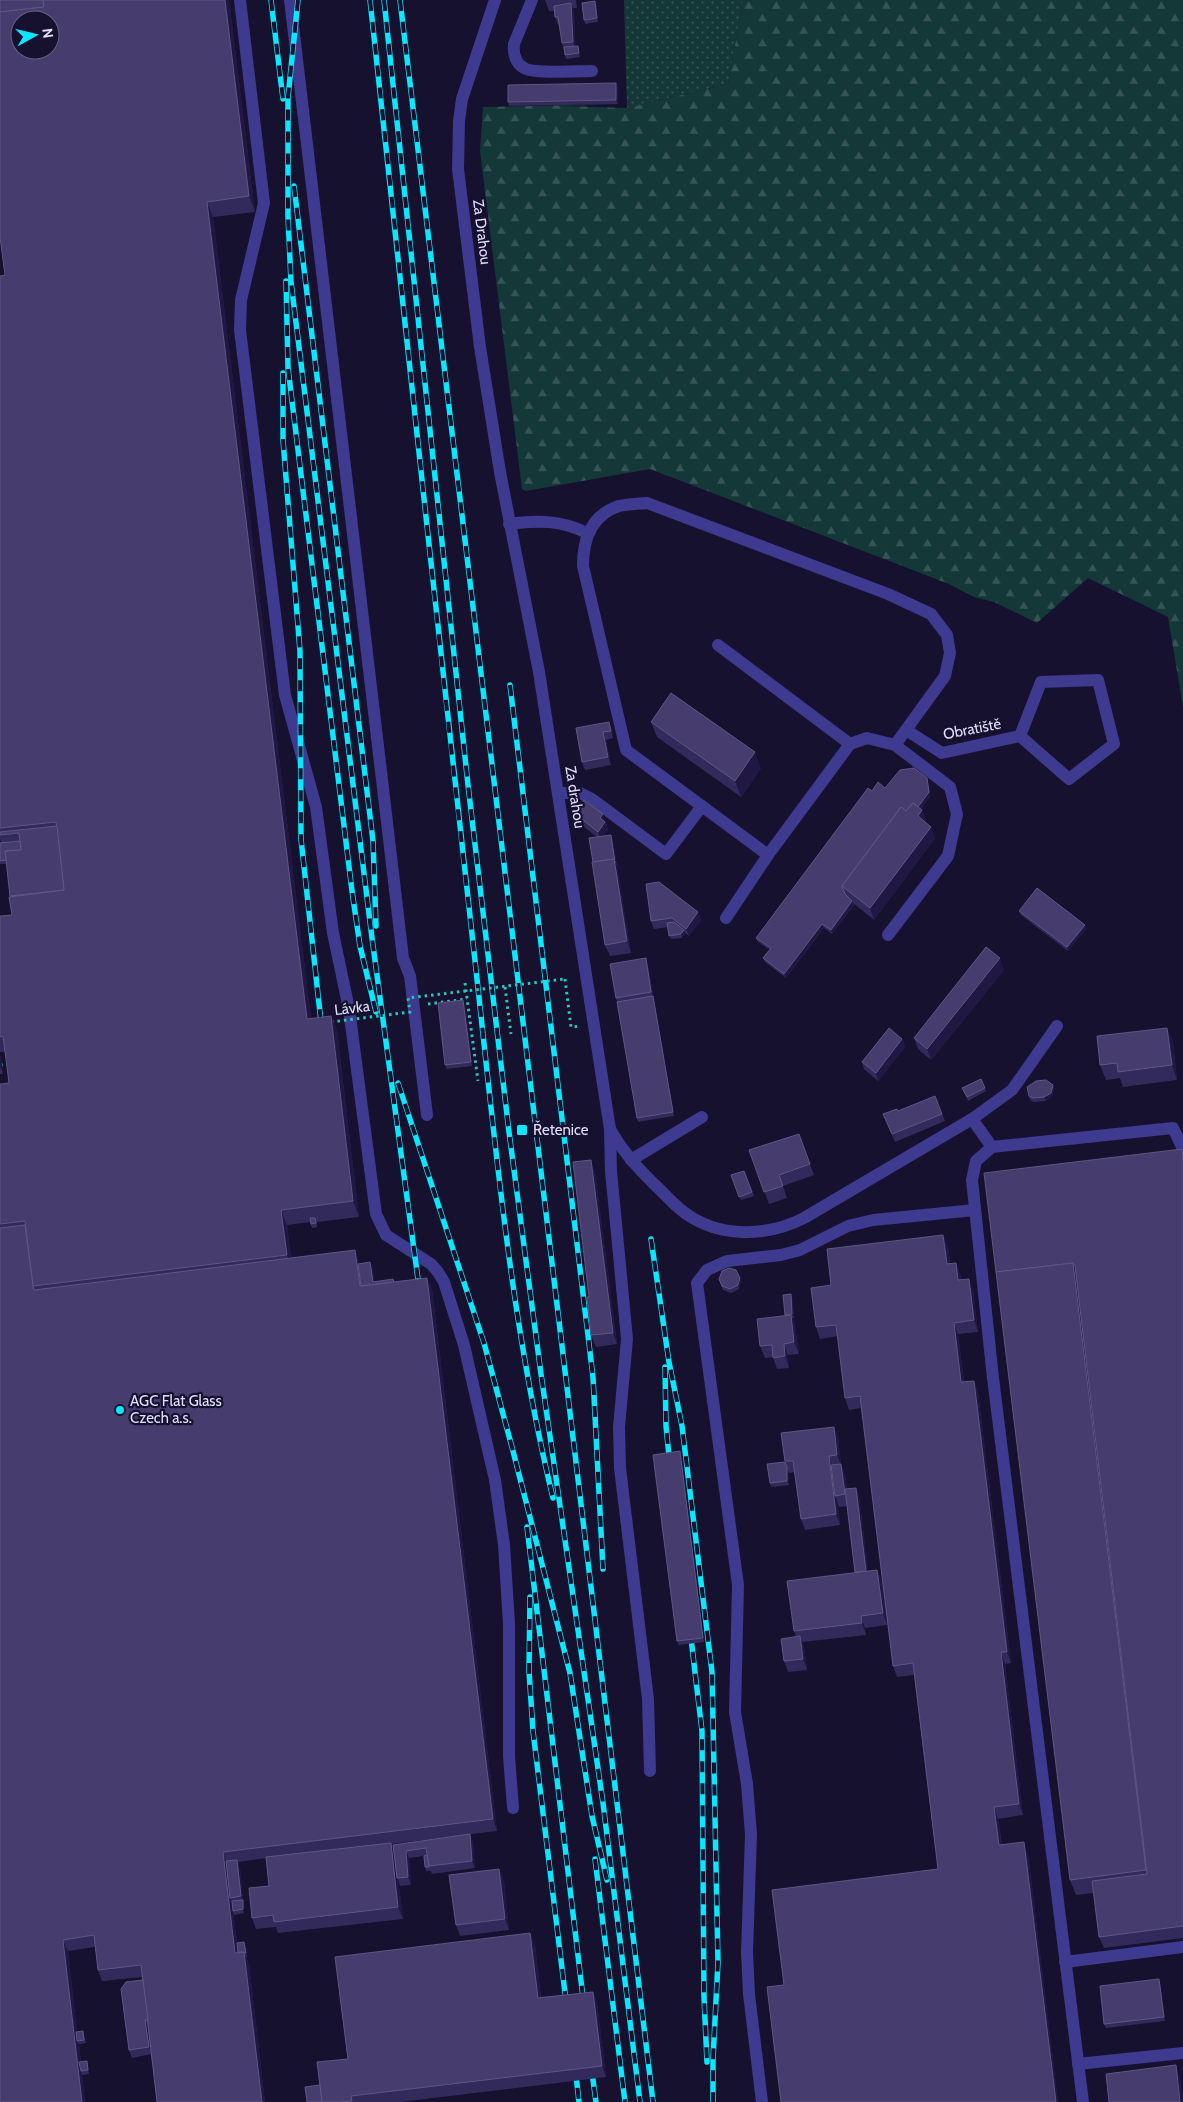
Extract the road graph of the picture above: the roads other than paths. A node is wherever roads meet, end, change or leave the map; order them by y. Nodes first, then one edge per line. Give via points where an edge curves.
1 (240, 0) edge
2 (290, 0) edge
3 (495, 0) edge
4 (532, 0) edge
5 (592, 71) dead end
6 (500, 472) joint
7 (508, 524) junction
8 (587, 533) junction
9 (718, 646) dead end
10 (906, 730) junction
11 (1020, 736) junction
12 (850, 744) junction
13 (895, 745) junction
14 (558, 793) junction
15 (702, 806) junction
16 (768, 855) junction
17 (726, 918) dead end
18 (888, 935) dead end
19 (1057, 1026) dead end
20 (426, 1115) dead end
21 (702, 1117) dead end
22 (972, 1119) junction
23 (610, 1129) junction
24 (992, 1147) junction
25 (1183, 1149) edge
26 (631, 1160) junction
27 (975, 1210) junction
28 (650, 1771) dead end
29 (513, 1808) dead end
30 (1183, 1947) edge
31 (1065, 1962) junction
32 (1183, 2053) edge
33 (1078, 2064) junction
34 (762, 2102) edge
35 (1083, 2102) edge

1 - 29 street via 264,203 241,300 240,330 284,695 316,807 333,933 349,1009 376,1214 386,1235 430,1264 444,1282 464,1345 495,1480 504,1545 509,1624 509,1756
2 - 20 street via 403,958 410,976
3 - 6 street, Za Drahou via 462,99 457,144 480,347
4 - 5 street via 514,44 518,64 530,70
6 - 7 street, Za drahou
7 - 8 street via 531,521 570,524
7 - 14 street, Za drahou via 539,672
8 - 10 street via 598,519 618,506 647,503 888,594 931,614 947,635 950,654 945,676
8 - 15 street via 583,566 626,750
9 - 12 street
10 - 11 street, Obratiště via 942,753
10 - 13 street
11 - 11 street, Obratiště via 1069,779 1114,744 1098,680 1041,682
12 - 13 street via 867,738
12 - 16 street
13 - 18 street via 950,786 957,814 948,856
14 - 15 street via 580,793 592,799 666,854
14 - 23 street, Za drahou
15 - 16 street
16 - 17 street
19 - 22 street via 1012,1090
21 - 26 street
22 - 24 street
22 - 26 street via 804,1218 777,1229 757,1232 723,1230 690,1217
23 - 26 street via 622,1152
23 - 28 street via 627,1338 619,1427 620,1468 648,1699
24 - 25 street via 1173,1128
24 - 27 street via 976,1161 972,1180
27 - 31 street
27 - 34 street via 873,1220 848,1226 800,1250 727,1261 707,1270 698,1283 738,1585 735,1712 747,1784 751,1834 747,1961
30 - 31 street
31 - 33 street
32 - 33 street
33 - 35 street

